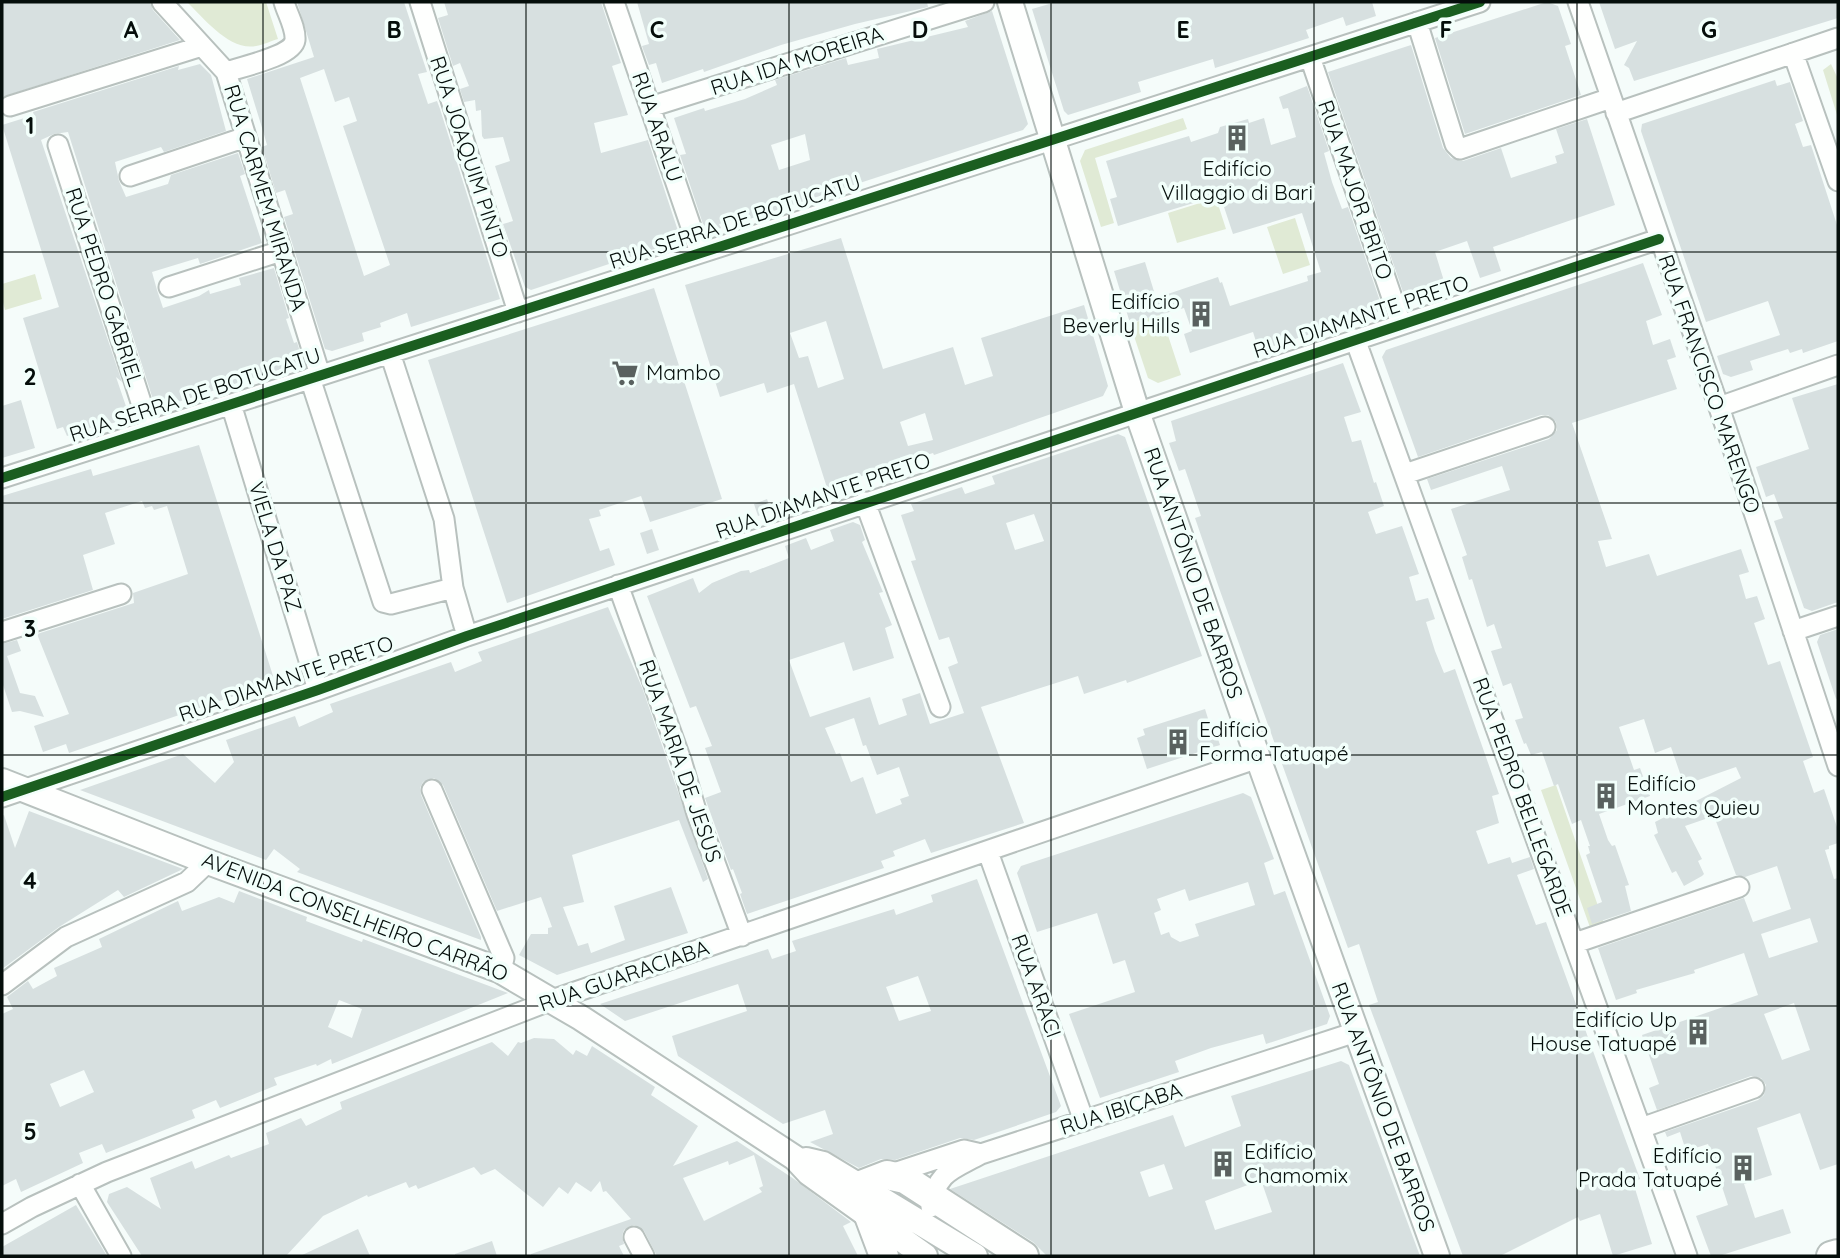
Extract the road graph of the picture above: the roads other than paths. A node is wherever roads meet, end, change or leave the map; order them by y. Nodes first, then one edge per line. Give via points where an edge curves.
1 (162, 2) edge
2 (284, 2) edge
3 (420, 2) edge
4 (614, 2) edge
5 (984, 2) edge
6 (1010, 2) edge
7 (1480, 2) edge
8 (1578, 2) edge
9 (1418, 22) junction
10 (1838, 38) edge
11 (202, 46) junction
12 (1793, 53) junction
13 (1310, 57) junction
14 (226, 72) junction
15 (1614, 105) junction
16 (10, 106) dead end
17 (650, 107) junction
18 (246, 137) junction
19 (1054, 140) junction
20 (58, 145) dead end
21 (130, 176) dead end
22 (1838, 181) edge
23 (1659, 239) junction
24 (281, 251) junction
25 (700, 253) junction
26 (169, 287) dead end
27 (518, 312) junction
28 (1401, 324) junction
29 (1355, 340) junction
30 (390, 353) junction
31 (1838, 365) edge
32 (315, 377) junction
33 (231, 404) junction
34 (1719, 407) junction
35 (1137, 412) junction
36 (1545, 427) dead end
37 (150, 430) junction
38 (1405, 474) junction
39 (2, 478) edge
40 (865, 502) junction
41 (618, 585) junction
42 (453, 588) junction
43 (121, 594) dead end
44 (1838, 616) edge
45 (1793, 631) junction
46 (2, 632) edge
47 (467, 636) junction
48 (318, 690) junction
49 (940, 707) dead end
50 (1258, 758) junction
51 (1838, 766) edge
52 (9, 789) edge
53 (432, 790) dead end
54 (988, 852) junction
55 (208, 862) junction
56 (1739, 887) dead end
57 (742, 936) junction
58 (1575, 943) junction
59 (501, 971) junction
60 (2, 985) edge
61 (552, 1000) junction
62 (1356, 1032) junction
63 (1754, 1088) dead end
64 (1084, 1121) junction
65 (1641, 1128) junction
66 (981, 1154) junction
67 (795, 1158) junction
68 (874, 1180) junction
69 (80, 1184) junction
70 (933, 1197) junction
71 (869, 1216) junction
72 (2, 1224) edge
73 (932, 1229) junction
74 (634, 1237) dead end
75 (1838, 1254) edge
76 (121, 1256) edge
77 (644, 1256) edge
78 (884, 1256) edge
79 (920, 1256) edge
80 (975, 1256) edge
81 (1024, 1256) edge
82 (1437, 1256) edge
83 (1686, 1256) edge
84 (1831, 1256) edge

1 - 11 street, RUA CARMEM MIRANDA
2 - 14 street via 294,33 292,47
3 - 27 street, RUA JOAQUIM PINTO
4 - 17 street, RUA ARALU
5 - 17 street, RUA IDA MOREIRA
6 - 19 main road, RUA ANTÔNIO DE BARROS
7 - 9 street, RUA SERRA DE BOTUCATU
8 - 15 street, RUA FRANCISCO MARENGO
9 - 13 street, RUA SERRA DE BOTUCATU
9 - 15 street via 1460,149
10 - 12 street
11 - 14 street, RUA CARMEM MIRANDA
11 - 16 street
12 - 15 street
12 - 22 street
13 - 19 street, RUA SERRA DE BOTUCATU
13 - 28 street, RUA MAJOR BRITO
14 - 18 street, RUA CARMEM MIRANDA
15 - 23 street, RUA FRANCISCO MARENGO
17 - 25 street, RUA ARALU
18 - 21 street
18 - 24 street, RUA CARMEM MIRANDA
19 - 25 street, RUA SERRA DE BOTUCATU
19 - 35 main road, RUA ANTÔNIO DE BARROS
20 - 37 street, RUA PEDRO GABRIEL
23 - 28 street, RUA DIAMANTE PRETO
23 - 34 street, RUA FRANCISCO MARENGO
24 - 26 street
24 - 32 street, RUA CARMEM MIRANDA
25 - 27 street, RUA SERRA DE BOTUCATU
27 - 30 street, RUA SERRA DE BOTUCATU
28 - 29 street, RUA DIAMANTE PRETO
29 - 35 street, RUA DIAMANTE PRETO
29 - 38 street, RUA PEDRO BELLEGARDE
30 - 32 street, RUA SERRA DE BOTUCATU
30 - 42 street via 444,519
31 - 34 street
32 - 33 street, RUA SERRA DE BOTUCATU
32 - 42 street, RUA CARMEM MIRANDA via 383,602 391,604
33 - 37 street, RUA SERRA DE BOTUCATU
33 - 48 street, VIELA DA PAZ
34 - 45 street, RUA FRANCISCO MARENGO
35 - 40 street, RUA DIAMANTE PRETO
35 - 50 main road, RUA ANTÔNIO DE BARROS
36 - 38 street
37 - 39 street, RUA SERRA DE BOTUCATU
38 - 58 street, RUA PEDRO BELLEGARDE
40 - 41 street, RUA DIAMANTE PRETO
40 - 49 street
41 - 47 street, RUA DIAMANTE PRETO
41 - 57 street, RUA MARIA DE JESUS
42 - 47 street
43 - 46 street
44 - 45 street
45 - 51 street, RUA FRANCISCO MARENGO
47 - 48 street, RUA DIAMANTE PRETO
48 - 52 street, RUA DIAMANTE PRETO
50 - 54 street, RUA GUARACIABA
50 - 62 main road, RUA ANTÔNIO DE BARROS
52 - 55 main road, AVENIDA CONSELHEIRO CARRÃO
53 - 59 street via 503,958
54 - 57 street, RUA GUARACIABA
54 - 64 street, RUA ARACI
55 - 59 main road, AVENIDA CONSELHEIRO CARRÃO
55 - 60 street via 187,882 66,937
56 - 58 street
57 - 61 street, RUA GUARACIABA
58 - 65 street, RUA PEDRO BELLEGARDE
59 - 61 main road, AVENIDA CONSELHEIRO CARRÃO
61 - 67 main road, AVENIDA CONSELHEIRO CARRÃO
61 - 69 street, RUA GUARACIABA
62 - 64 street, RUA IBIÇABA
62 - 82 main road, RUA ANTÔNIO DE BARROS
63 - 65 street
64 - 66 street, RUA IBIÇABA
65 - 83 street, RUA PEDRO BELLEGARDE
66 - 68 street via 964,1150
66 - 70 street, RUA IBIÇABA via 947,1172
67 - 68 main road, AVENIDA CONSELHEIRO CARRÃO
67 - 71 main road, AVENIDA CONSELHEIRO CARRÃO
68 - 70 highway via 905,1179
68 - 73 main road, AVENIDA CONSELHEIRO CARRÃO
69 - 72 street, RUA GUARACIABA
69 - 76 street
70 - 73 street
70 - 81 highway
71 - 78 highway
71 - 79 main road, AVENIDA CONSELHEIRO CARRÃO
73 - 80 main road, AVENIDA CONSELHEIRO CARRÃO
74 - 77 street
75 - 84 highway

